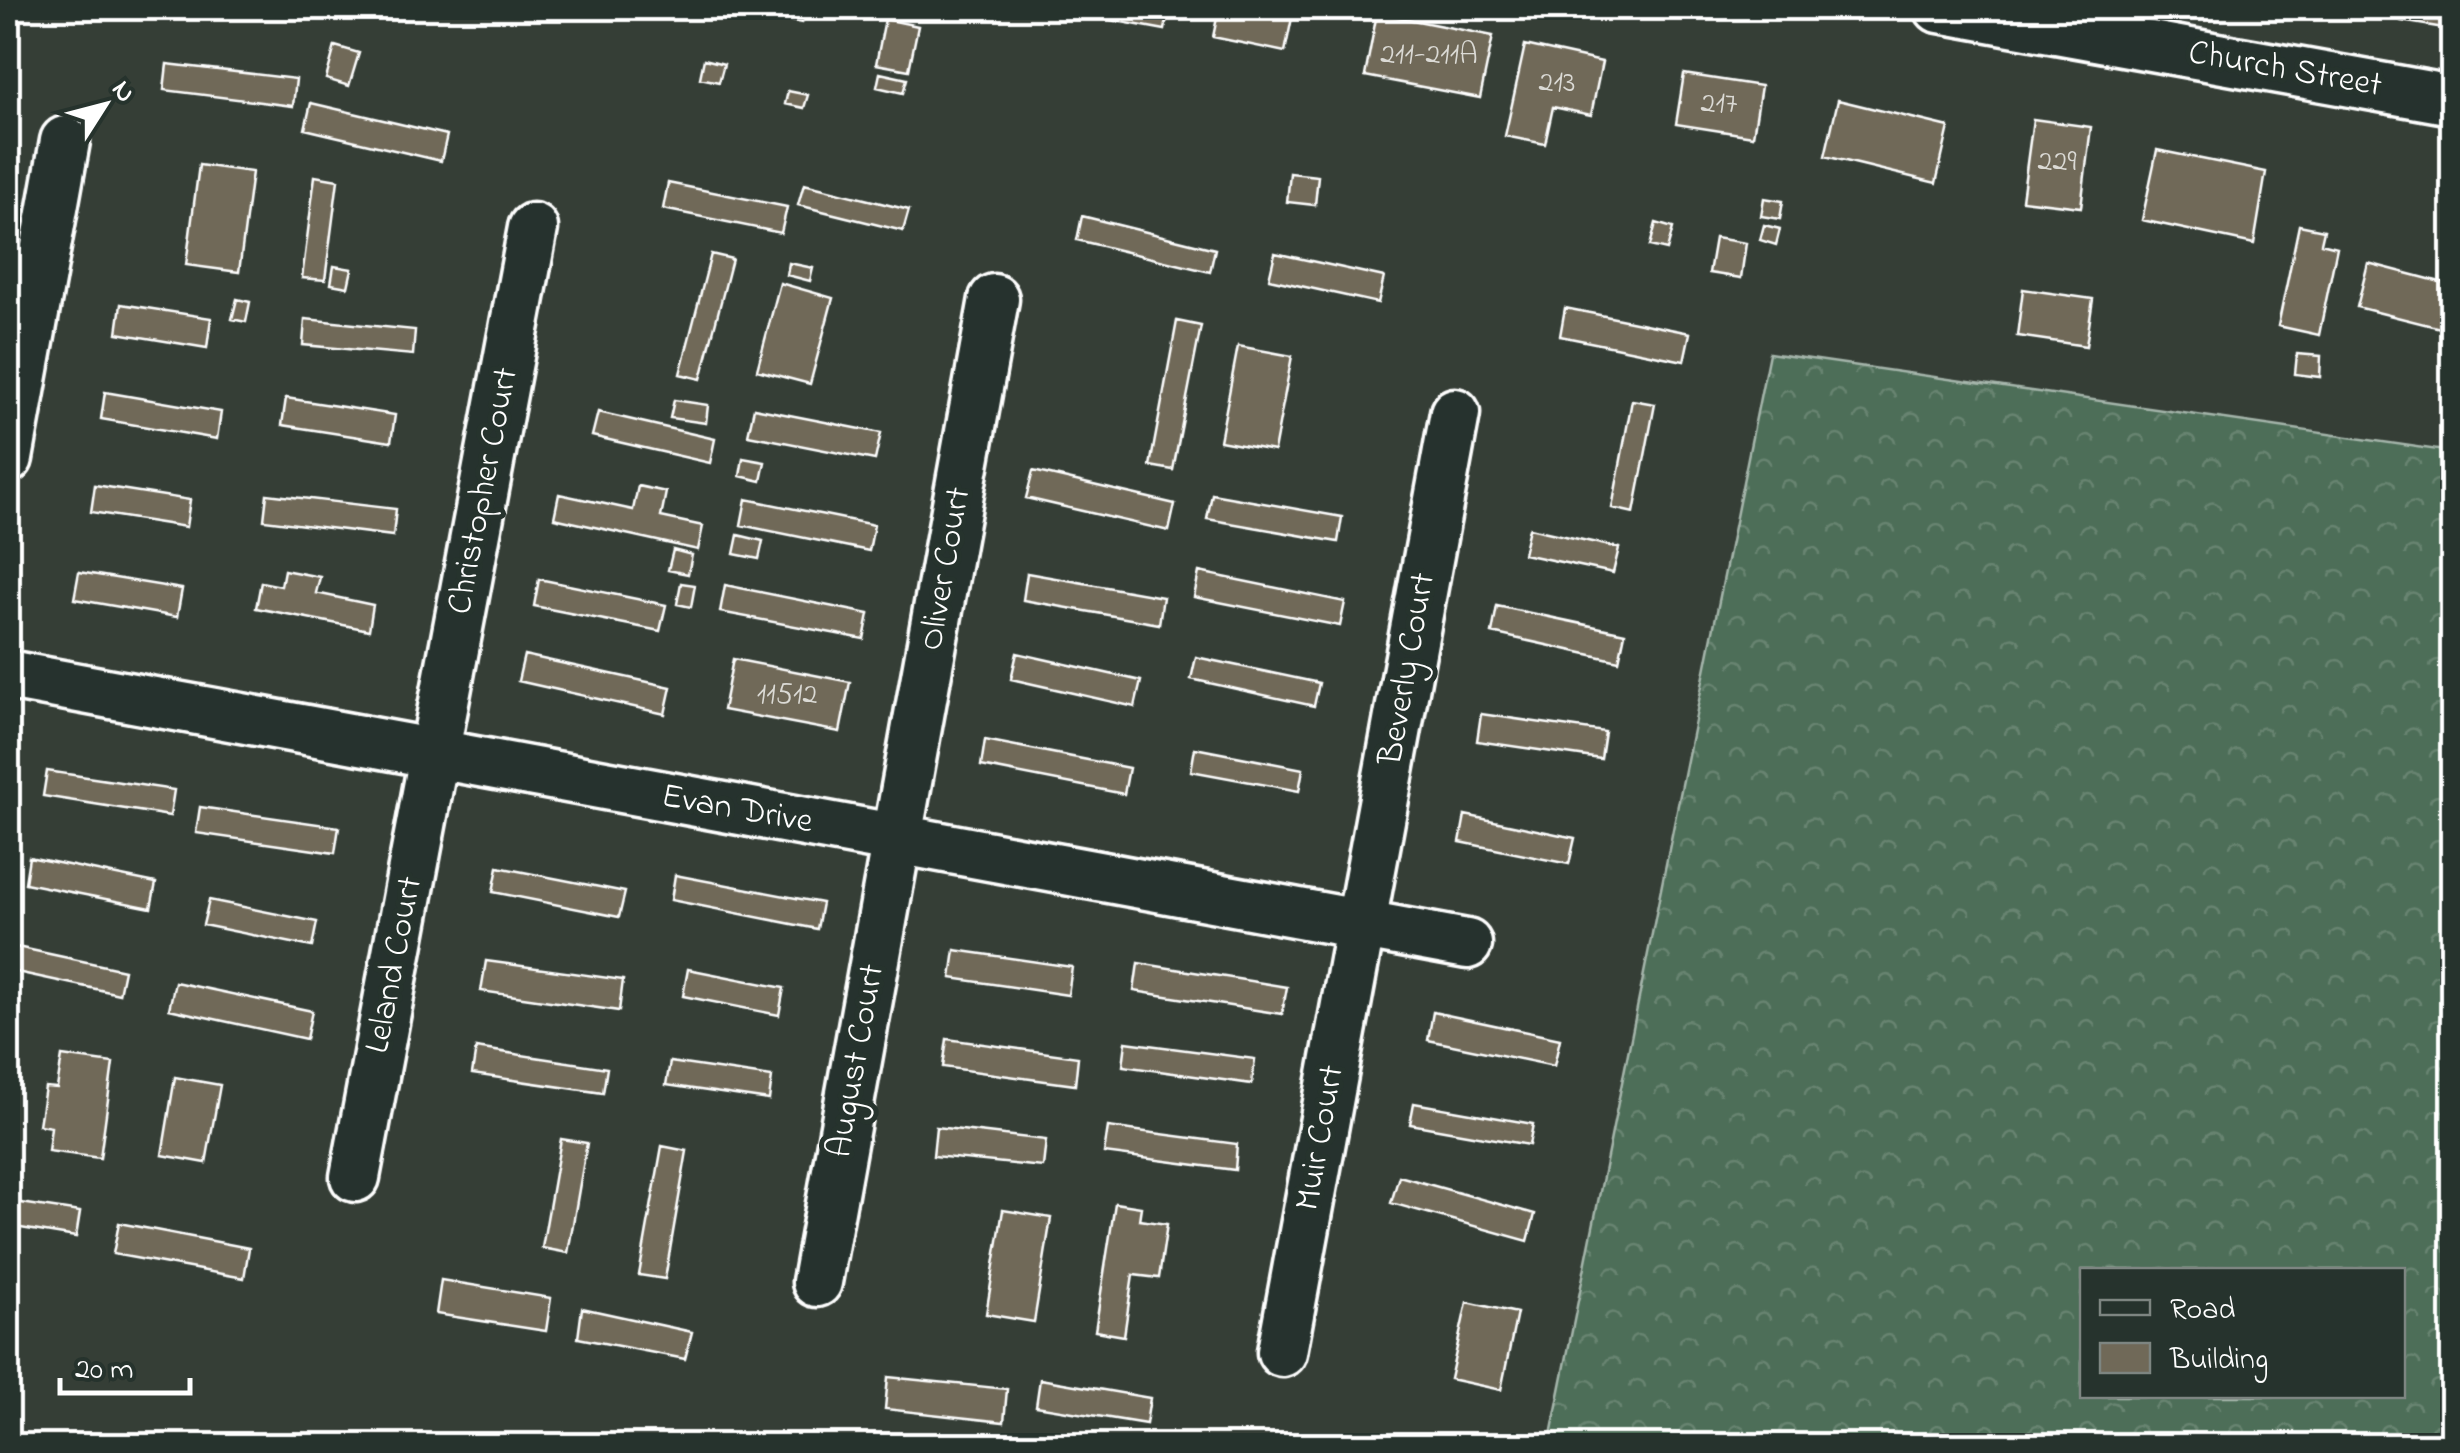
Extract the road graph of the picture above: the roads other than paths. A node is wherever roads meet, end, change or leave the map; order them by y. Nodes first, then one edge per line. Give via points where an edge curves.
1 (1939, 8) edge
2 (2452, 100) edge
3 (65, 141) dead end
4 (533, 228) dead end
5 (994, 300) dead end
6 (1455, 413) dead end
7 (8, 458) edge
8 (8, 675) edge
9 (435, 754) junction
10 (897, 839) junction
11 (1361, 924) junction
12 (1467, 944) dead end
13 (355, 1177) dead end
14 (817, 1282) dead end
15 (1282, 1352) dead end

1 - 2 street, Church Street
3 - 7 street
4 - 9 street, Christopher Court
5 - 10 street, Oliver Court
6 - 11 street, Beverly Court
8 - 9 street, Evan Drive
9 - 10 street, Evan Drive
9 - 13 street, Leland Court
10 - 11 street, Evan Drive
10 - 14 street, August Court
11 - 12 street, Evan Drive
11 - 15 street, Muir Court

